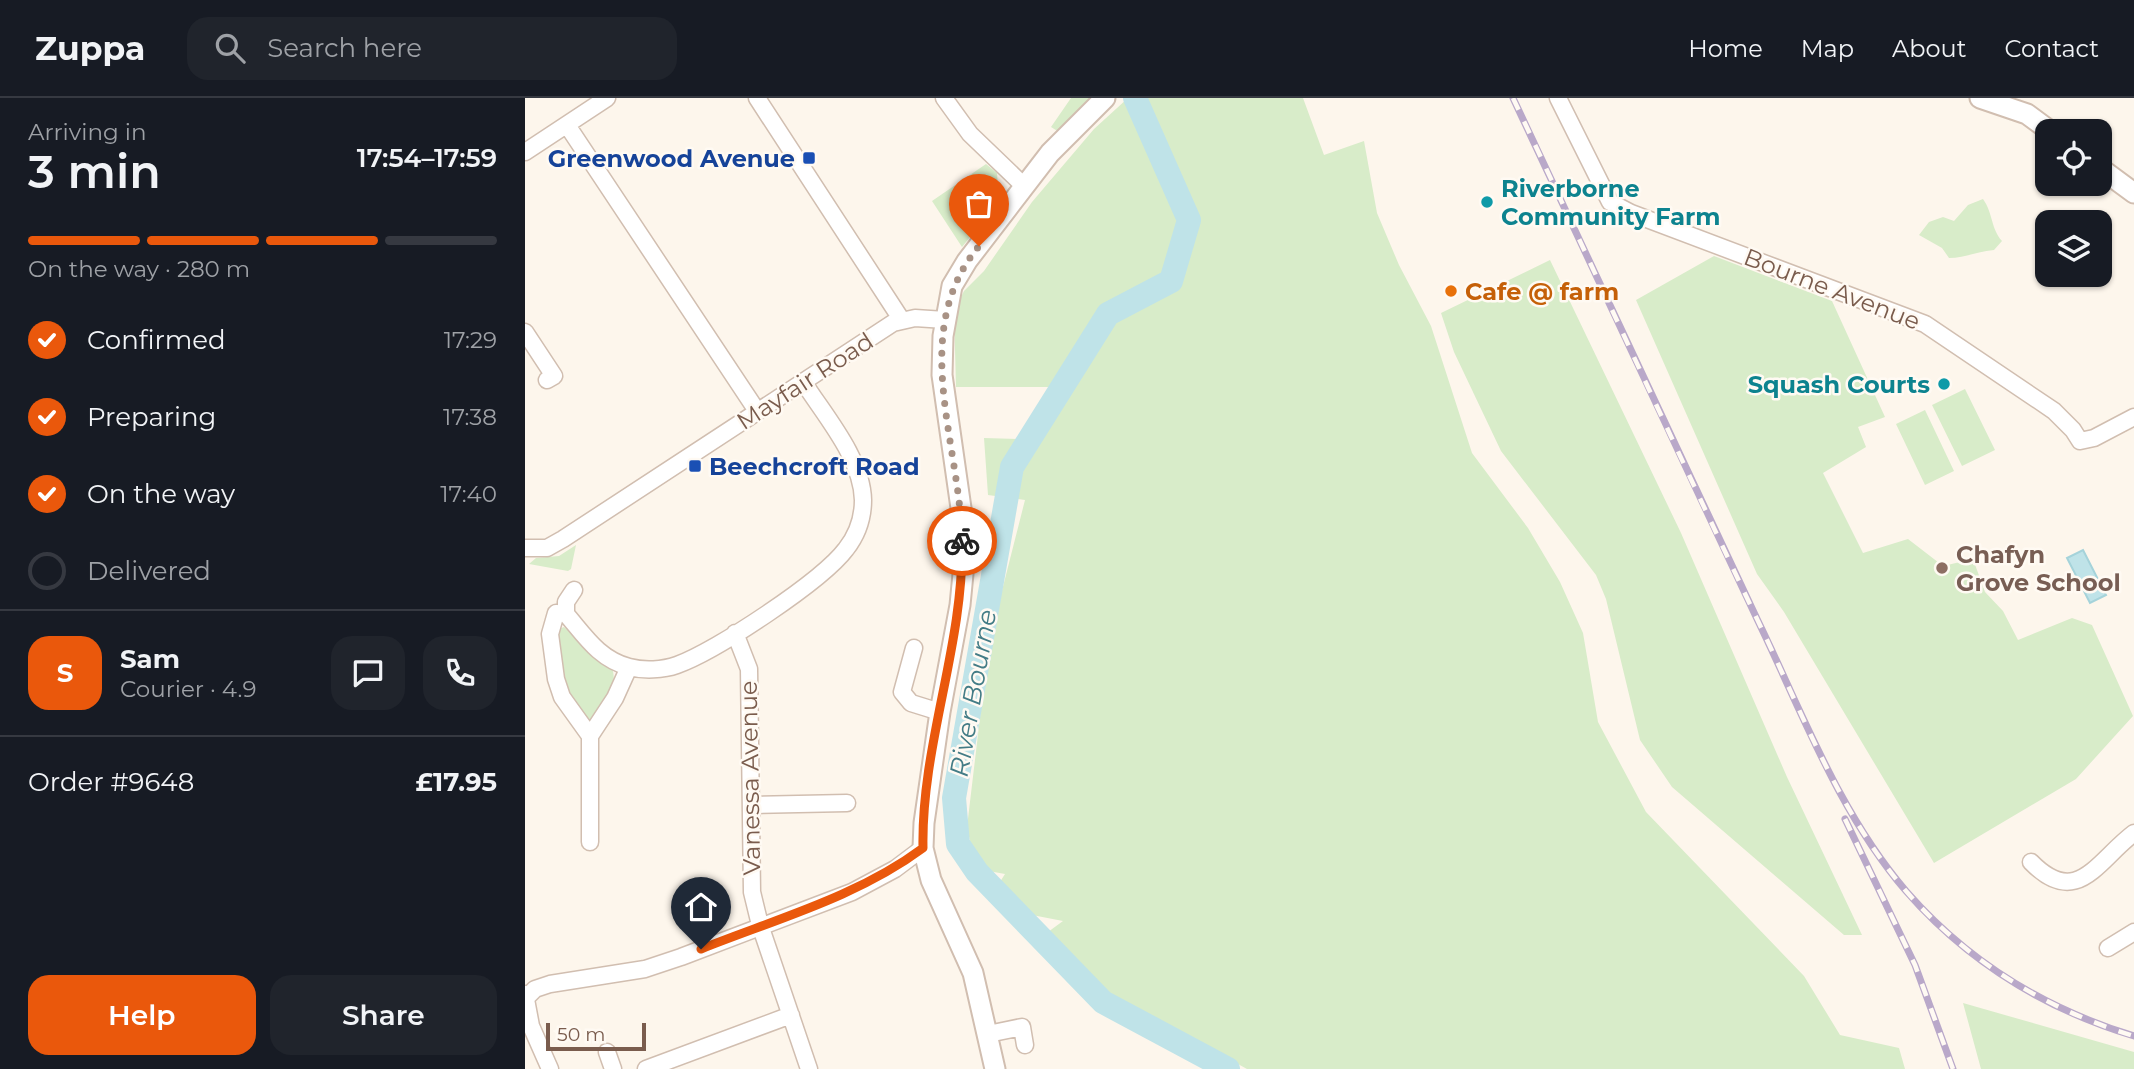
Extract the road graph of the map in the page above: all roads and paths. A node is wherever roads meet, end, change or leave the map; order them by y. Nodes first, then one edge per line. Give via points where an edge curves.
1 (607, 98) edge
2 (757, 98) edge
3 (944, 98) edge
4 (1558, 98) edge
5 (1980, 98) edge
6 (1103, 100) edge
7 (2035, 120) edge
8 (567, 125) junction
9 (525, 152) edge
10 (2112, 177) edge
11 (1024, 186) junction
12 (2134, 193) edge
13 (901, 319) junction
14 (945, 320) junction
15 (525, 332) edge
16 (554, 375) dead end
17 (804, 383) junction
18 (757, 411) junction
19 (2134, 417) edge
20 (527, 549) edge
21 (574, 590) dead end
22 (566, 614) junction
23 (735, 633) junction
24 (914, 648) dead end
25 (629, 667) junction
26 (940, 712) junction
27 (590, 736) junction
28 (847, 803) dead end
29 (751, 806) junction
30 (2134, 833) edge
31 (590, 842) dead end
32 (923, 848) junction
33 (2031, 862) dead end
34 (760, 925) junction
35 (2134, 932) edge
36 (2108, 948) dead end
37 (526, 995) edge
38 (791, 1015) junction
39 (988, 1034) junction
40 (1025, 1045) dead end
41 (607, 1052) dead end
42 (550, 1069) edge
43 (613, 1069) edge
44 (646, 1069) edge
45 (809, 1069) edge
46 (995, 1069) edge

1 - 8 street
2 - 13 street
3 - 11 street via 970,134
4 - 19 street, Bourne Avenue via 1610,202 1925,324 2054,411 2080,441
5 - 7 street
6 - 11 street via 1065,136
8 - 9 street
8 - 18 street
10 - 12 street
11 - 14 street via 958,274
13 - 14 street, Mayfair Road
13 - 17 street, Mayfair Road
14 - 26 street via 942,375 962,515 963,573
15 - 16 street
17 - 18 street, Mayfair Road
17 - 23 street via 856,470 863,499 860,525 832,566
18 - 20 street, Mayfair Road via 563,539 547,548
21 - 22 street via 566,602
22 - 25 street via 591,645
22 - 27 street via 556,613 552,620 551,656 562,696
23 - 25 street via 675,666
23 - 29 street, Vanessa Avenue via 749,669
24 - 26 street via 902,691 912,703
25 - 27 street
26 - 32 street
27 - 31 street
28 - 29 street
29 - 34 street, Vanessa Avenue via 752,892
30 - 33 street via 2097,870 2068,883 2048,880
32 - 34 street via 852,892
32 - 39 street via 932,880 973,973
34 - 37 street via 645,969 550,984
34 - 38 street, Vanessa Avenue
35 - 36 street
37 - 42 street via 531,1026
38 - 44 street
38 - 45 street, Vanessa Avenue
39 - 40 street via 1021,1021
39 - 46 street
41 - 43 street

